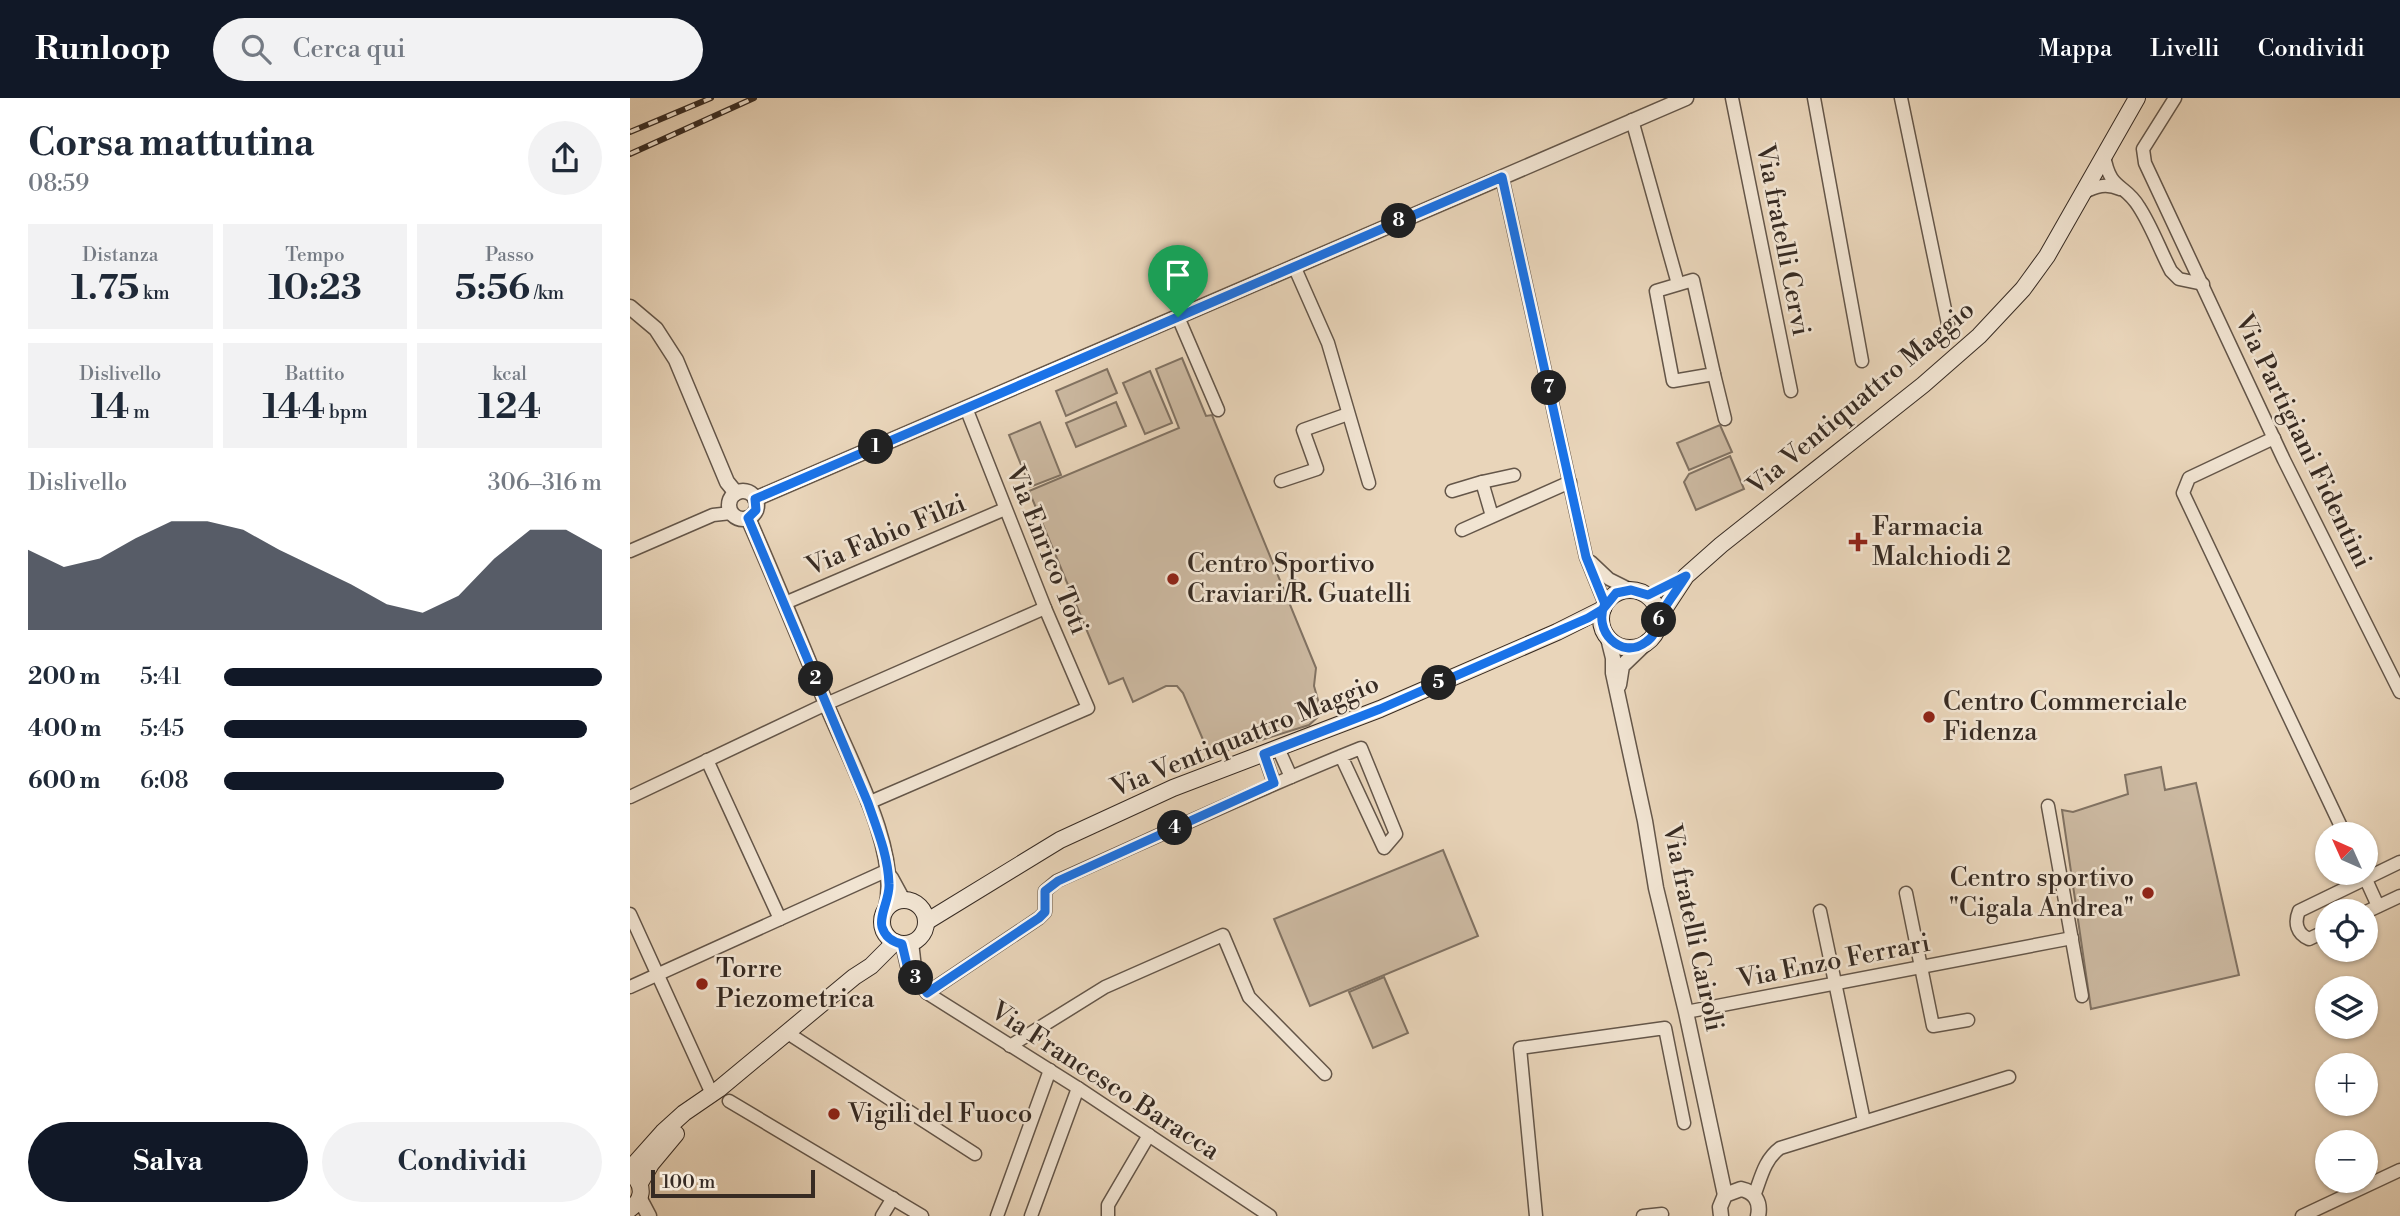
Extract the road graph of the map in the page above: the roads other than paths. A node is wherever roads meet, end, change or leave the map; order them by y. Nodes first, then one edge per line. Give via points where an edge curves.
1 (1686, 98) edge
2 (1732, 98) edge
3 (1814, 98) edge
4 (1902, 98) edge
5 (2137, 98) edge
6 (2175, 98) edge
7 (1632, 120) junction
8 (2104, 155) junction
9 (1502, 177) junction
10 (2120, 190) junction
11 (2083, 193) junction
12 (1294, 266) junction
13 (1678, 284) junction
14 (2203, 285) junction
15 (630, 307) edge
16 (1178, 317) junction
17 (1948, 324) dead end
18 (1862, 361) dead end
19 (1714, 374) junction
20 (1791, 391) dead end
21 (966, 408) junction
22 (1218, 410) dead end
23 (1348, 414) junction
24 (1725, 419) dead end
25 (2274, 438) junction
26 (1514, 475) dead end
27 (1281, 481) dead end
28 (1482, 482) junction
29 (1570, 482) junction
30 (1369, 484) dead end
31 (1452, 491) dead end
32 (736, 493) junction
33 (755, 499) junction
34 (1005, 509) junction
35 (731, 513) junction
36 (1492, 516) junction
37 (748, 518) junction
38 (1462, 530) dead end
39 (630, 551) edge
40 (1586, 557) junction
41 (1686, 576) junction
42 (1631, 590) junction
43 (1648, 595) junction
44 (785, 603) junction
45 (1604, 606) junction
46 (1045, 608) junction
47 (1659, 617) junction
48 (1557, 632) junction
49 (1607, 636) junction
50 (1648, 641) junction
51 (2400, 692) edge
52 (1620, 700) junction
53 (826, 704) junction
54 (1271, 751) junction
55 (1341, 756) junction
56 (707, 760) junction
57 (1291, 776) junction
58 (1274, 783) junction
59 (630, 797) edge
60 (868, 803) junction
61 (2048, 806) dead end
62 (2339, 822) edge
63 (2400, 862) edge
64 (888, 870) junction
65 (2378, 871) edge
66 (2346, 886) edge
67 (1906, 893) dead end
68 (2400, 896) edge
69 (2322, 899) edge
70 (903, 900) junction
71 (2315, 903) edge
72 (2378, 906) edge
73 (886, 908) junction
74 (1820, 911) dead end
75 (630, 914) edge
76 (923, 915) junction
77 (780, 919) junction
78 (882, 928) junction
79 (2315, 936) edge
80 (2073, 938) junction
81 (903, 943) junction
82 (1920, 968) junction
83 (657, 975) junction
84 (855, 976) junction
85 (1834, 985) junction
86 (630, 987) edge
87 (923, 987) junction
88 (2082, 996) dead end
89 (1686, 1012) junction
90 (1968, 1020) dead end
91 (786, 1032) junction
92 (1010, 1046) junction
93 (1050, 1070) junction
94 (1325, 1074) dead end
95 (2009, 1077) dead end
96 (1078, 1088) junction
97 (720, 1095) junction
98 (1864, 1121) junction
99 (1684, 1123) dead end
100 (1149, 1135) junction
101 (975, 1154) dead end
102 (1719, 1165) junction
103 (2400, 1170) edge
104 (634, 1186) edge
105 (1745, 1191) junction
106 (893, 1198) junction
107 (1720, 1208) edge
108 (1662, 1214) edge
109 (649, 1216) edge
110 (882, 1216) edge
111 (922, 1216) edge
112 (996, 1216) edge
113 (1031, 1216) edge
114 (1108, 1216) edge
115 (1270, 1216) edge
116 (1536, 1216) edge
117 (1643, 1216) edge
118 (1758, 1216) edge
119 (2302, 1216) edge

1 - 7 street
2 - 20 street, Via fratelli Cervi
3 - 18 street
4 - 17 street
5 - 8 main road, Via Ventiquattro Maggio
6 - 14 street, Via Partigiani Fidentini via 2143,154
7 - 9 street
7 - 13 street
8 - 10 street via 2108,174
8 - 11 main road, Via Ventiquattro Maggio
9 - 12 street
9 - 29 street
10 - 11 street via 2107,185
10 - 14 street via 2138,205 2174,276
11 - 41 main road, Via Ventiquattro Maggio via 2029,281 1979,336
12 - 16 street
12 - 23 street via 1328,343
13 - 19 street via 1693,280
13 - 19 street via 1656,291 1673,380
14 - 25 street, Via Partigiani Fidentini
15 - 32 street via 656,329 676,360 727,482
16 - 21 street
16 - 22 street
19 - 24 street
21 - 33 street
21 - 34 street, Via Enrico Toti
23 - 27 street via 1303,430 1317,469
23 - 30 street
25 - 51 street, Via Partigiani Fidentini
25 - 62 street via 2189,478 2183,493
26 - 28 street
28 - 31 street
28 - 36 street
29 - 36 street
29 - 40 street
32 - 33 street via 749,493
32 - 35 street via 730,500
33 - 37 street via 756,510
34 - 44 street, Via Fabio Filzi
34 - 46 street, Via Enrico Toti
35 - 37 street
35 - 39 street via 713,515
36 - 38 street
37 - 44 street
40 - 42 street via 1609,579
40 - 45 street
41 - 43 main road, Via Ventiquattro Maggio
41 - 47 main road, Via Ventiquattro Maggio
42 - 43 main road
42 - 45 main road, Via Ventiquattro Maggio via 1616,593
43 - 47 main road
44 - 53 street
45 - 48 main road, Via Ventiquattro Maggio
45 - 49 main road via 1602,626
46 - 53 street
46 - 60 street, Via Enrico Toti via 1088,708
47 - 50 main road, Via Ventiquattro Maggio
48 - 49 main road, Via Ventiquattro Maggio via 1595,631
48 - 54 main road, Via Ventiquattro Maggio
49 - 50 main road, Via Ventiquattro Maggio via 1623,647
49 - 52 street, Via fratelli Cairoli
50 - 52 street, Via fratelli Cairoli via 1622,666
52 - 89 street, Via fratelli Cairoli via 1656,888
53 - 56 street
53 - 60 street
54 - 57 street
54 - 58 street
54 - 76 main road, Via Ventiquattro Maggio via 1173,788 1060,840 960,901
55 - 55 street via 1361,748 1396,834 1384,848
55 - 57 street
56 - 59 street
56 - 77 street
57 - 58 street
58 - 87 street via 1058,881 1045,891 1045,912 1039,918
60 - 64 street
61 - 80 street
63 - 65 street
64 - 70 street
64 - 73 street
64 - 77 street
66 - 69 street
67 - 82 street
68 - 72 street
70 - 73 main road
70 - 76 main road via 909,900
71 - 79 street via 2299,911 2296,920 2304,937
73 - 78 main road, Via Ventiquattro Maggio
74 - 85 street
75 - 83 street
76 - 81 main road, Via Ventiquattro Maggio via 922,934
77 - 83 street
78 - 81 main road
78 - 84 main road, Via Ventiquattro Maggio via 877,946
80 - 82 street, Via Enzo Ferrari
80 - 88 street
81 - 84 main road, Via Ventiquattro Maggio
81 - 87 street via 907,965
82 - 85 street, Via Enzo Ferrari
82 - 90 street via 1933,1026
83 - 86 street
83 - 97 street
84 - 91 main road, Via Ventiquattro Maggio
85 - 89 street, Via Enzo Ferrari
85 - 98 street
87 - 92 street, Via Francesco Baracca
89 - 102 street, Via fratelli Cairoli
91 - 97 main road, Via Ventiquattro Maggio
91 - 101 street
92 - 93 street, Via Francesco Baracca
92 - 94 street via 1105,987 1223,935 1249,997
93 - 96 street, Via Francesco Baracca
93 - 112 street
95 - 98 street
96 - 100 street, Via Francesco Baracca
96 - 113 street
97 - 104 main road, Via Ventiquattro Maggio via 667,1144
97 - 106 street
98 - 105 street via 1780,1148
99 - 116 street via 1665,1028 1520,1048
100 - 114 street via 1108,1205
100 - 115 street, Via Francesco Baracca
102 - 105 street, Via fratelli Cairoli
102 - 107 street, Via fratelli Cairoli
103 - 119 street
104 - 109 street
105 - 107 street
105 - 118 street via 1759,1203
106 - 110 street
106 - 111 street
108 - 117 street

